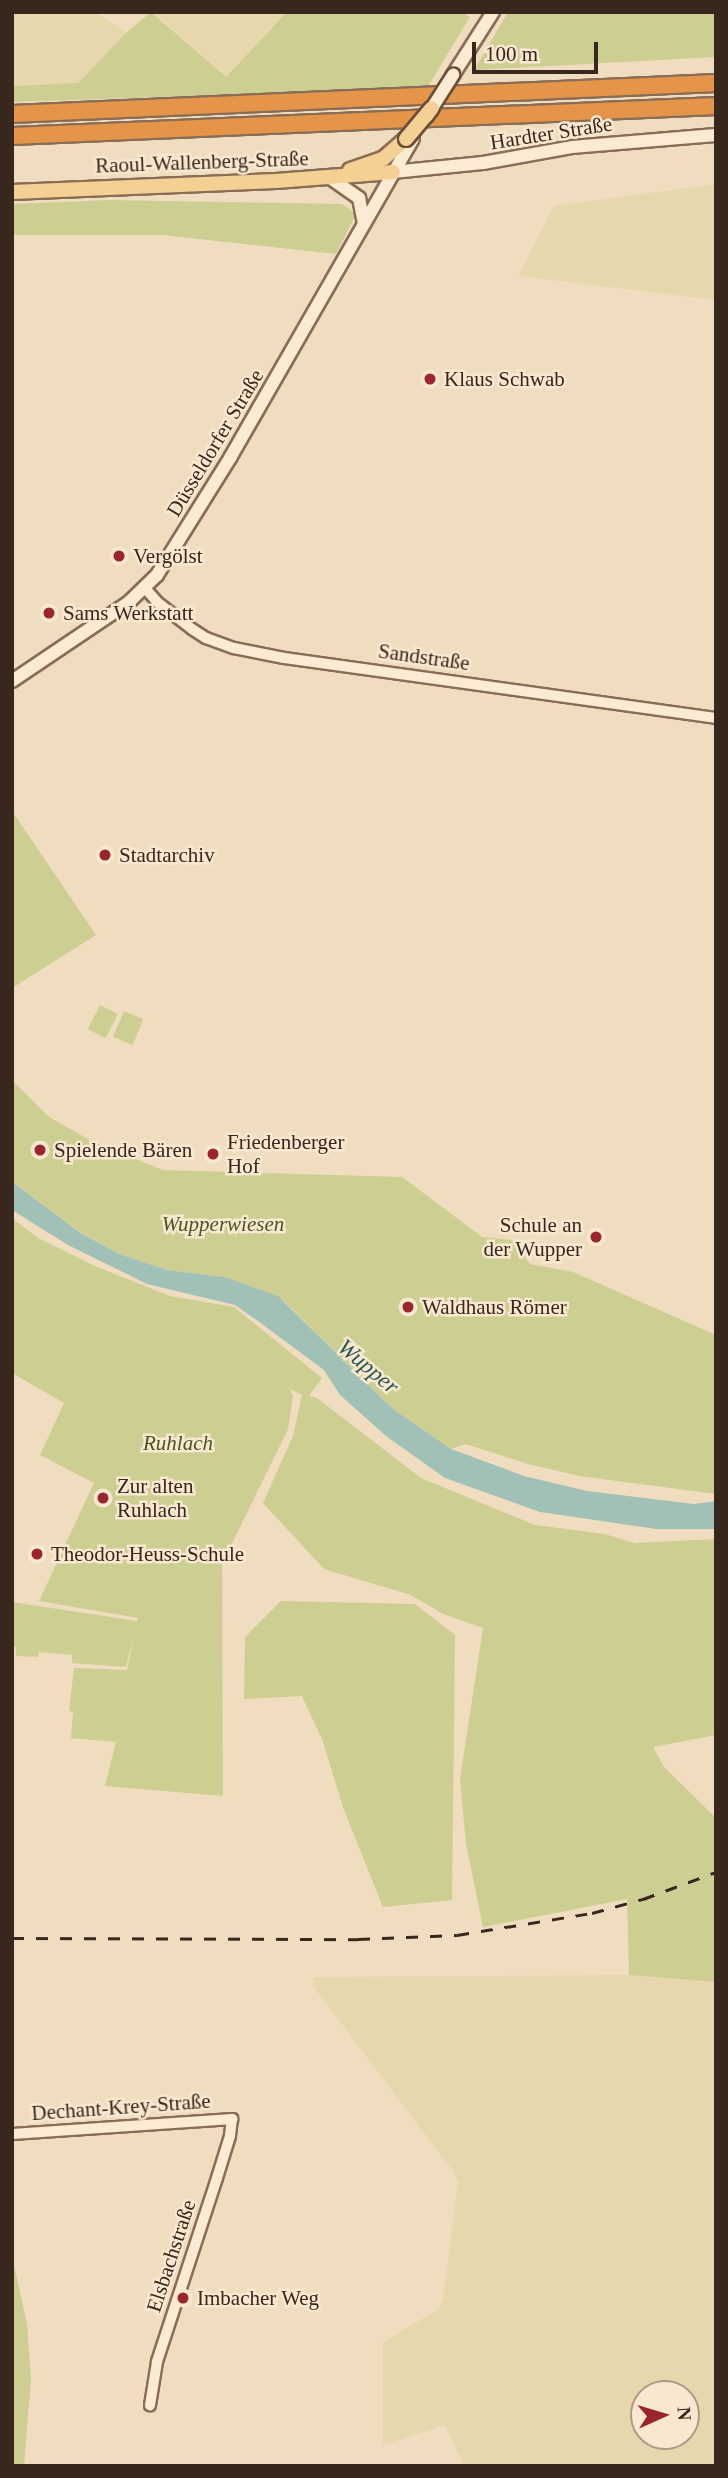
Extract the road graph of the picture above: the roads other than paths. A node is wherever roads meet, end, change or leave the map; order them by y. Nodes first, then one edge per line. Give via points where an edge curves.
1 (493, 12) edge
2 (716, 83) edge
3 (716, 106) edge
4 (432, 108) joint
5 (12, 114) edge
6 (716, 135) edge
7 (12, 136) edge
8 (410, 139) junction
9 (393, 172) junction
10 (329, 177) junction
11 (12, 192) edge
12 (364, 228) junction
13 (145, 588) junction
14 (12, 681) edge
15 (716, 718) edge
16 (232, 2119) joint
17 (12, 2134) edge
18 (150, 2405) dead end

1 - 4 main road, bridge
2 - 5 highway
3 - 7 highway
4 - 8 main road, bridge
6 - 9 main road, Hardter Straße via 572,147 483,163
8 - 9 main road, Düsseldorfer Straße
8 - 10 main road via 377,161
9 - 10 main road, Raoul-Wallenberg-Straße
9 - 12 main road, Düsseldorfer Straße
10 - 11 main road, Raoul-Wallenberg-Straße
10 - 12 main road via 359,198
12 - 13 main road, Düsseldorfer Straße via 200,508
13 - 14 main road, Düsseldorfer Straße
13 - 15 street, Sandstraße via 192,629 234,648
16 - 17 street, Dechant-Krey-Straße
16 - 18 street, Elsbachstraße via 224,2157 157,2362

